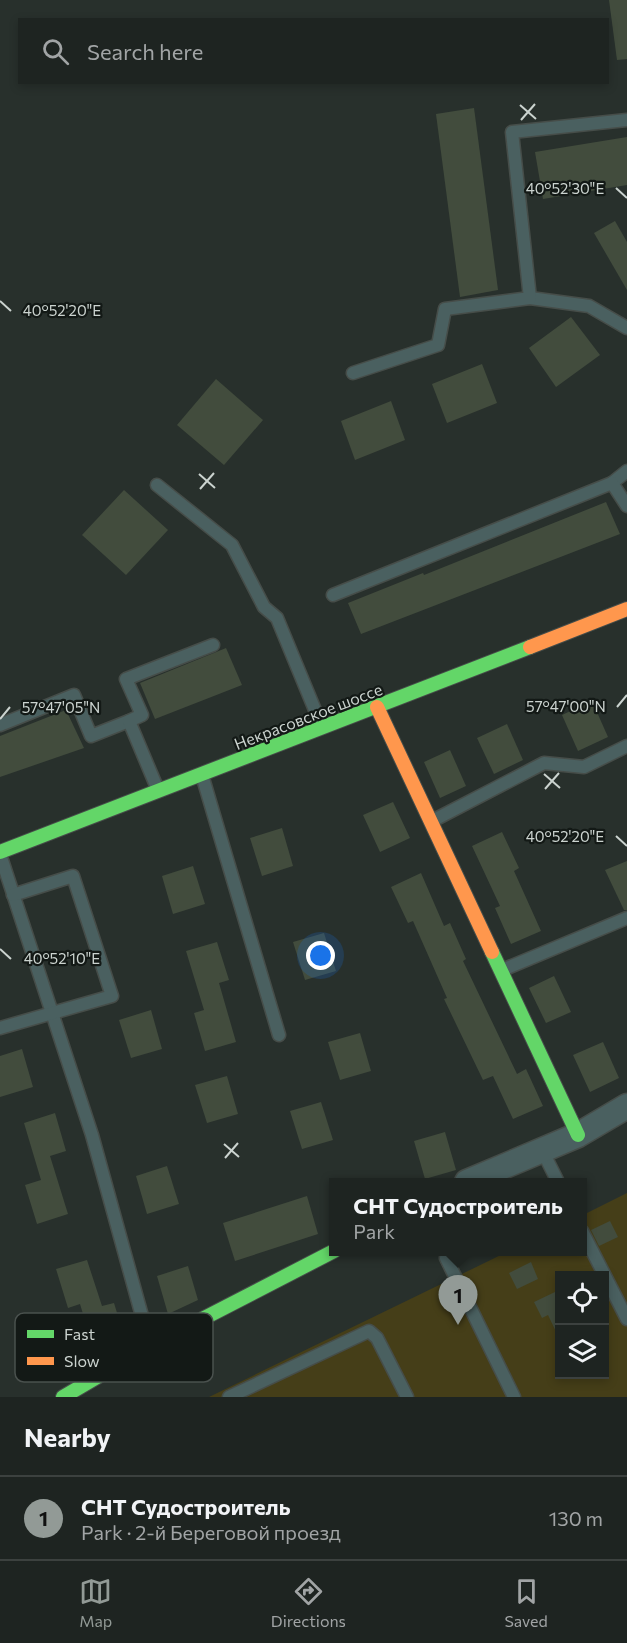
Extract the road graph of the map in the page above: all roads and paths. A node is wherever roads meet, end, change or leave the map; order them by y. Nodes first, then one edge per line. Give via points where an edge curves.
1 (627, 120) edge
2 (530, 298) junction
3 (627, 328) edge
4 (353, 373) dead end
5 (627, 471) edge
6 (612, 483) junction
7 (157, 485) dead end
8 (627, 506) edge
9 (333, 595) dead end
10 (627, 609) edge
11 (213, 645) dead end
12 (377, 707) junction
13 (129, 721) junction
14 (0, 725) edge
15 (322, 728) junction
16 (627, 746) edge
17 (202, 774) junction
18 (158, 791) junction
19 (431, 822) junction
20 (0, 853) edge
21 (13, 894) junction
22 (627, 918) edge
23 (502, 970) junction
24 (52, 1014) junction
25 (0, 1028) edge
26 (279, 1035) dead end
27 (627, 1106) edge
28 (578, 1135) junction
29 (542, 1150) junction
30 (476, 1178) edge
31 (556, 1178) edge
32 (587, 1240) edge
33 (329, 1253) edge
34 (447, 1256) edge
35 (141, 1313) edge
36 (213, 1313) edge
37 (627, 1318) edge
38 (89, 1382) edge
39 (63, 1397) edge
40 (229, 1397) edge
41 (407, 1397) edge
42 (514, 1397) edge

1 - 2 lane via 512,132
2 - 3 lane via 589,306
2 - 4 lane via 445,309 438,345
5 - 6 lane
6 - 8 lane
6 - 9 lane
7 - 15 lane via 232,545 264,607 277,618
10 - 12 street, Некрасовское шоссе
11 - 13 lane via 126,679 142,715
12 - 15 street, Некрасовское шоссе
12 - 19 street
13 - 14 lane via 91,736 74,695
13 - 18 lane
15 - 17 street, Некрасовское шоссе
16 - 19 lane via 584,767 544,763
17 - 18 street, Некрасовское шоссе
17 - 26 lane
18 - 20 street, Некрасовское шоссе
19 - 23 street
20 - 21 lane
21 - 24 lane
21 - 24 lane via 73,876 109,985 112,996
22 - 23 lane
23 - 28 street
24 - 25 lane
24 - 35 lane via 92,1135
27 - 28 street
28 - 29 street
29 - 30 street
29 - 31 lane
32 - 37 lane
33 - 36 street
34 - 42 lane
38 - 39 street
40 - 41 lane via 369,1331 377,1338

